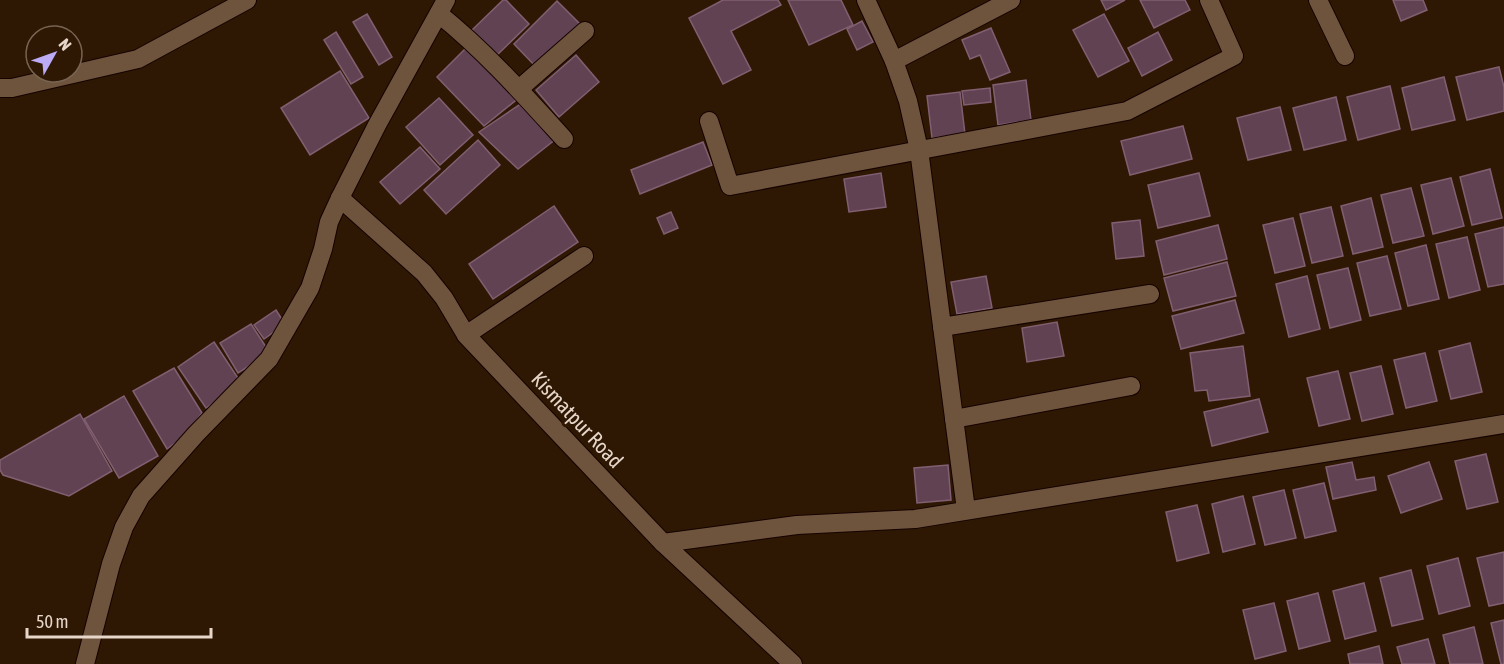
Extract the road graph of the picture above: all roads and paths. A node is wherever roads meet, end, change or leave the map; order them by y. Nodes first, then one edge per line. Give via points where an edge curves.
1 (247, 0) edge
2 (866, 0) edge
3 (1011, 0) edge
4 (1209, 0) edge
5 (1318, 0) edge
6 (442, 7) edge
7 (585, 31) dead end
8 (1345, 56) dead end
9 (894, 62) junction
10 (0, 88) edge
11 (519, 89) junction
12 (709, 121) dead end
13 (564, 139) dead end
14 (919, 150) junction
15 (340, 198) junction
16 (584, 255) dead end
17 (1150, 294) dead end
18 (942, 327) junction
19 (466, 335) junction
20 (1131, 386) dead end
21 (954, 419) junction
22 (1504, 424) edge
23 (966, 510) junction
24 (663, 543) junction
25 (85, 664) edge
26 (793, 664) edge

1 - 10 street via 138,59
2 - 9 street
3 - 9 street
4 - 14 street via 1234,56 1126,111
5 - 8 street
6 - 11 street via 463,34
6 - 15 street
7 - 11 street
9 - 14 street
11 - 13 street
12 - 14 street via 730,186
14 - 18 street
15 - 19 street, Kismatpur Road via 424,273
15 - 25 street via 310,288 268,359 196,434 135,506 111,564
16 - 19 street
17 - 18 street
18 - 21 street
19 - 24 street, Kismatpur Road
20 - 21 street
21 - 23 street
22 - 23 street
23 - 24 street via 906,519 797,525
24 - 26 street, Kismatpur Road

